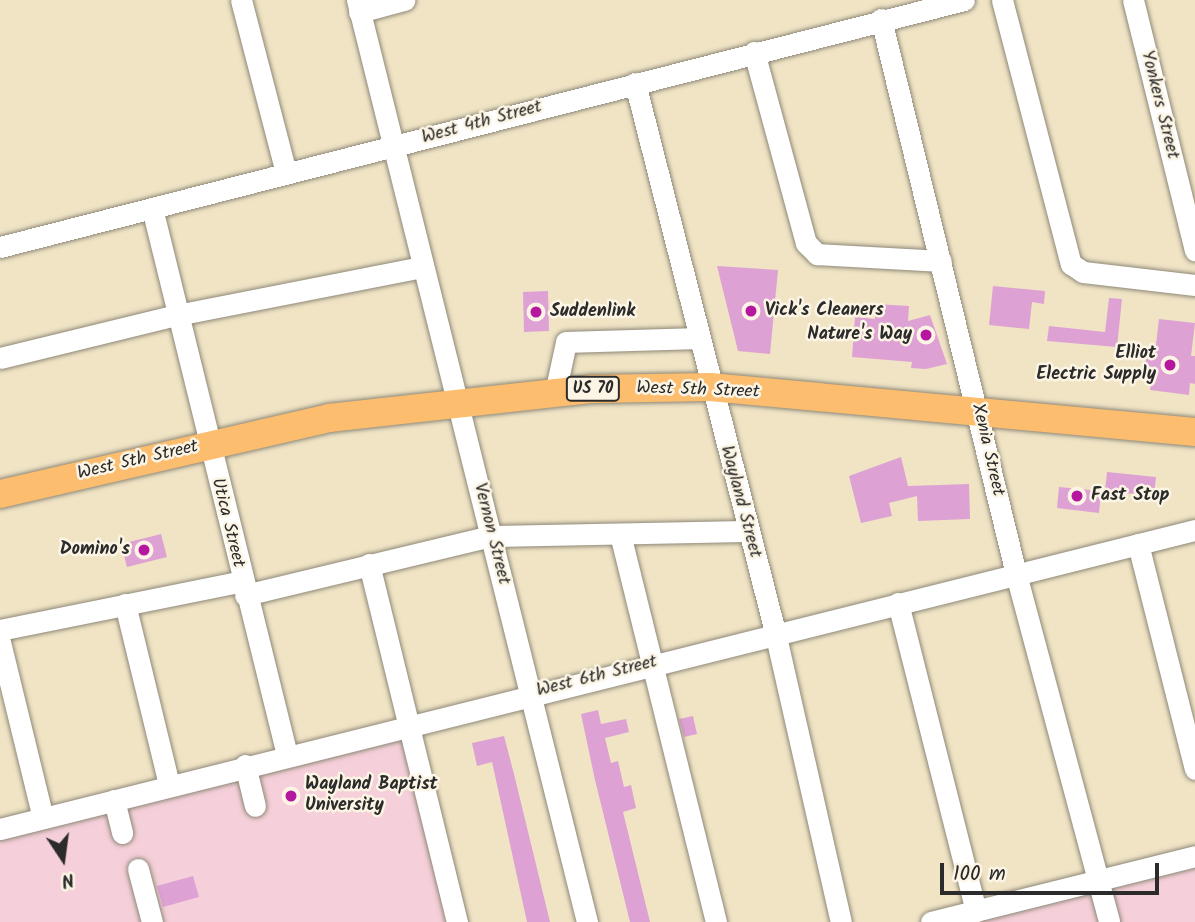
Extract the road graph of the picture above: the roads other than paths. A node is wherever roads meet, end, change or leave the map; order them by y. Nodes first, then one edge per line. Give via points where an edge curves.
1 (241, 0) edge
2 (404, 0) edge
3 (964, 0) edge
4 (1002, 0) edge
5 (1133, 0) edge
6 (358, 6) edge
7 (881, 19) junction
8 (754, 52) junction
9 (635, 83) junction
10 (391, 146) junction
11 (286, 173) junction
12 (152, 208) junction
13 (1191, 218) edge
14 (0, 247) edge
15 (1195, 250) edge
16 (941, 261) junction
17 (422, 267) junction
18 (1195, 285) edge
19 (177, 315) junction
20 (698, 338) junction
21 (0, 358) edge
22 (710, 387) junction
23 (555, 393) junction
24 (457, 403) junction
25 (978, 411) junction
26 (1195, 432) edge
27 (207, 444) junction
28 (0, 494) edge
29 (1195, 530) edge
30 (748, 531) junction
31 (620, 534) junction
32 (491, 536) junction
33 (1138, 544) junction
34 (369, 564) junction
35 (1016, 574) junction
36 (244, 588) junction
37 (898, 603) junction
38 (125, 604) junction
39 (0, 630) edge
40 (775, 632) junction
41 (0, 642) edge
42 (653, 663) junction
43 (3, 669) edge
44 (531, 694) junction
45 (407, 725) junction
46 (287, 755) junction
47 (245, 765) junction
48 (1195, 769) edge
49 (169, 785) junction
50 (114, 800) junction
51 (255, 806) dead end
52 (43, 818) junction
53 (0, 829) edge
54 (122, 833) dead end
55 (1195, 856) edge
56 (138, 869) dead end
57 (1098, 879) junction
58 (976, 911) junction
59 (152, 922) edge
60 (457, 922) edge
61 (587, 922) edge
62 (716, 922) edge
63 (841, 922) edge
64 (931, 922) edge
65 (1109, 922) edge

1 - 11 street
2 - 6 street
3 - 7 street, West 4th Street
4 - 18 street via 1071,264 1083,272
5 - 13 street, Yonkers Street
6 - 10 street, Vernon Street
7 - 8 street, West 4th Street
7 - 16 street, Xenia Street
8 - 9 street, West 4th Street
8 - 16 street via 806,243 817,254
9 - 10 street, West 4th Street
9 - 20 street, Wayland Street
10 - 11 street, West 4th Street
10 - 17 street, Vernon Street
11 - 12 street, West 4th Street
12 - 14 street, West 4th Street
12 - 19 street, Utica Street
13 - 15 street, Yonkers Street
16 - 25 street, Xenia Street
17 - 19 street
17 - 24 street, Vernon Street
19 - 21 street
19 - 27 street, Utica Street
20 - 22 street, Wayland Street
20 - 23 street via 566,342
22 - 23 main road, West 5th Street / US 70
22 - 25 main road, West 5th Street / US 70
22 - 30 street, Wayland Street
23 - 24 main road, West 5th Street / US 70
24 - 27 main road, West 5th Street / US 70 via 329,418
24 - 32 street, Vernon Street
25 - 26 main road, West 5th Street / US 70
25 - 35 street, Xenia Street
27 - 28 main road, West 5th Street / US 70
27 - 36 street, Utica Street
29 - 33 street, West 6th Street
30 - 31 street
30 - 40 street, Wayland Street
31 - 32 street
31 - 42 street
32 - 34 street
32 - 44 street, Vernon Street
33 - 35 street, West 6th Street
33 - 48 street
34 - 36 street
34 - 45 street
35 - 37 street, West 6th Street
35 - 57 street, Xenia Street
36 - 38 street
36 - 46 street, Utica Street
37 - 40 street, West 6th Street
37 - 58 street
38 - 39 street
38 - 49 street
40 - 42 street, West 6th Street
40 - 63 street, Wayland Street
41 - 43 street
42 - 44 street, West 6th Street
42 - 62 street
43 - 52 street
44 - 45 street, West 6th Street
44 - 61 street, Vernon Street
45 - 46 street, West 6th Street
45 - 60 street
46 - 47 street, West 6th Street
47 - 49 street, West 6th Street
47 - 51 street
49 - 50 street, West 6th Street
50 - 52 street, West 6th Street
50 - 54 street
52 - 53 street, West 6th Street
55 - 57 street
56 - 59 street
57 - 58 street
57 - 65 street, Xenia Street
58 - 64 street

